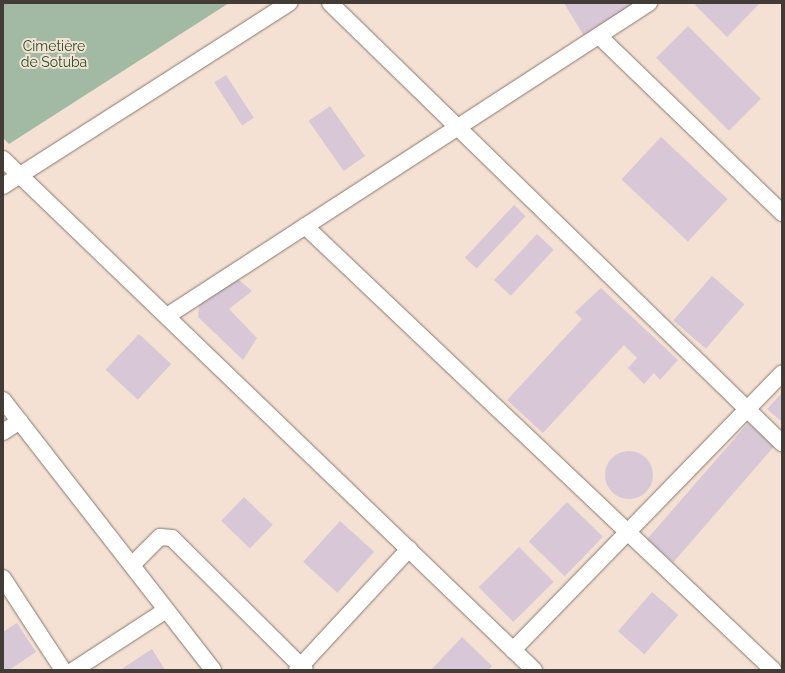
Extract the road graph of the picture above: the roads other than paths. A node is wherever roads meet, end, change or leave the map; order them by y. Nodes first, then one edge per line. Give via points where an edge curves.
1 (289, 3) edge
2 (330, 3) edge
3 (649, 3) edge
4 (599, 36) junction
5 (459, 127) junction
6 (3, 159) edge
7 (20, 176) junction
8 (3, 186) edge
9 (782, 213) edge
10 (305, 226) junction
11 (167, 316) junction
12 (782, 373) edge
13 (3, 400) edge
14 (747, 409) junction
15 (20, 421) junction
16 (3, 432) edge
17 (782, 444) edge
18 (628, 532) junction
19 (409, 549) junction
20 (132, 565) junction
21 (3, 578) edge
22 (166, 610) junction
23 (513, 650) junction
24 (301, 669) edge
25 (63, 670) edge
26 (74, 670) edge
27 (213, 670) edge
28 (534, 670) edge
29 (773, 670) edge

1 - 7 street
2 - 5 street
3 - 4 street
4 - 5 street
4 - 9 street
5 - 10 street
5 - 14 street
6 - 7 street
7 - 8 street
7 - 11 street
10 - 11 street
10 - 18 street
11 - 19 street
12 - 14 street
13 - 15 street
14 - 17 street
14 - 18 street
15 - 16 street
15 - 20 street
18 - 23 street
18 - 29 street
19 - 23 street
19 - 24 street
20 - 22 street
20 - 24 street via 160,537 172,538
21 - 25 street
22 - 26 street
22 - 27 street
23 - 28 street

